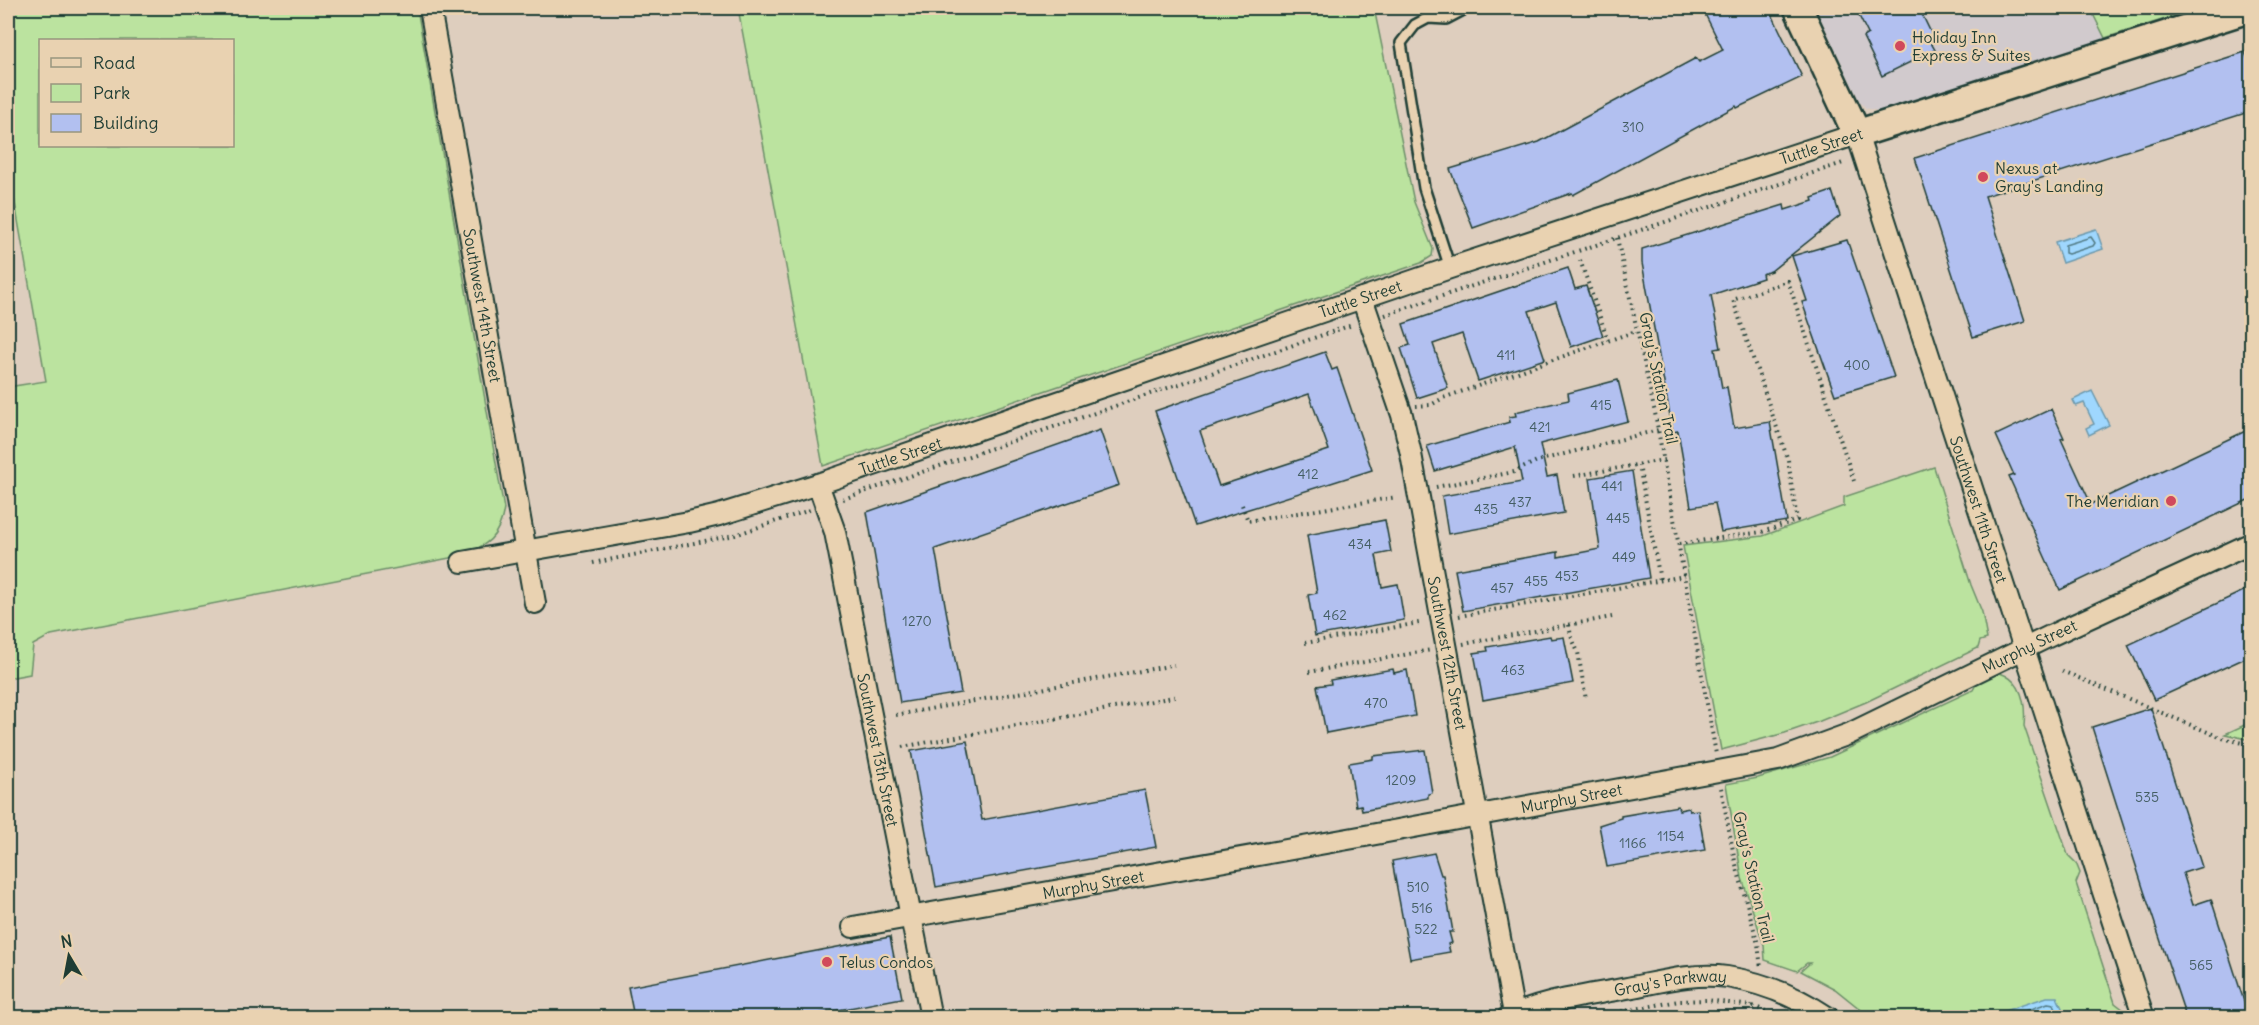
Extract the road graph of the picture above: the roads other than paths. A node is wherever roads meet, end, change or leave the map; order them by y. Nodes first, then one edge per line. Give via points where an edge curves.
1 (430, 8) edge
2 (1467, 8) edge
3 (1798, 8) edge
4 (2251, 8) edge
5 (1857, 134) junction
6 (1450, 268) junction
7 (1362, 298) junction
8 (818, 484) junction
9 (2252, 543) edge
10 (526, 552) junction
11 (462, 562) dead end
12 (535, 603) dead end
13 (2024, 649) junction
14 (1477, 816) junction
15 (910, 917) junction
16 (854, 927) dead end
17 (1511, 1016) edge
18 (931, 1017) edge
19 (1829, 1017) edge
20 (2144, 1017) edge

1 - 10 street, Southwest 14th Street
2 - 6 lane via 1446,19 1428,18 1415,25 1401,43 1424,188
3 - 5 street, Southwest 11th Street
4 - 5 street, Tuttle Street
5 - 6 street, Tuttle Street
5 - 13 street, Southwest 11th Street
6 - 7 street, Tuttle Street
7 - 8 street, Tuttle Street
7 - 14 street, Southwest 12th Street via 1405,427
8 - 10 street, Tuttle Street via 689,522
8 - 15 street, Southwest 13th Street via 835,532
9 - 13 street, Murphy Street
10 - 11 street, Tuttle Street
10 - 12 street, Southwest 14th Street
13 - 14 street, Murphy Street via 1849,734 1778,760
13 - 20 street, Southwest 11th Street
14 - 15 street, Murphy Street
14 - 17 street, Southwest 12th Street
15 - 16 street, Murphy Street
15 - 18 street, Southwest 13th Street
17 - 19 street, Gray's Parkway via 1567,999 1678,979 1725,976 1766,986

